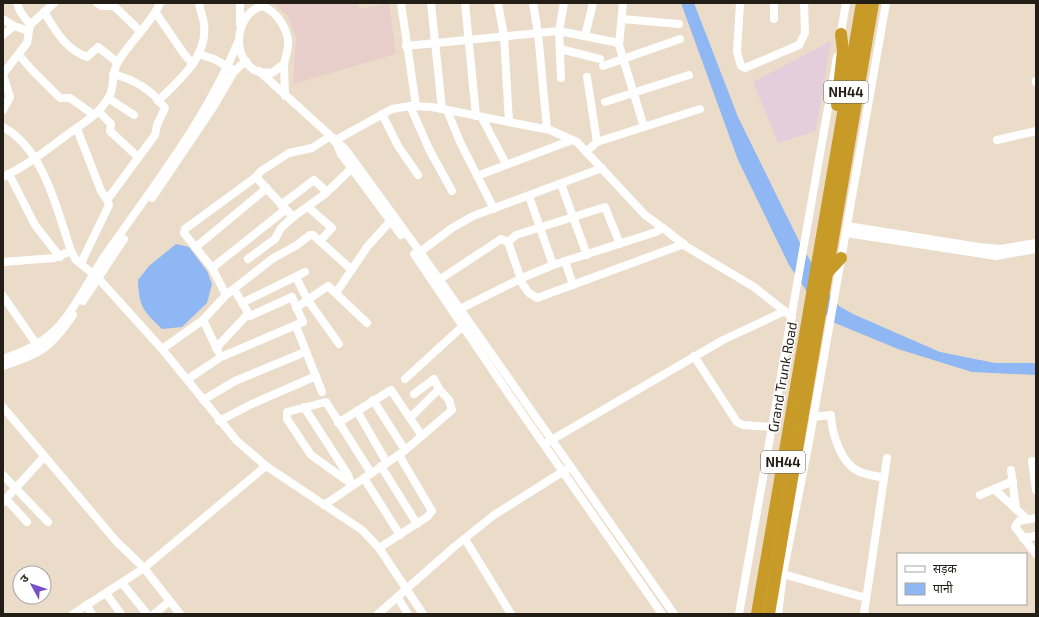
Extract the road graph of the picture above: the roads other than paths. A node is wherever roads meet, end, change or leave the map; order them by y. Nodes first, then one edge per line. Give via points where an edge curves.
1 (17, 3) edge
2 (54, 3) edge
3 (97, 3) edge
4 (160, 3) edge
5 (199, 3) edge
6 (240, 3) edge
7 (401, 3) edge
8 (431, 3) edge
9 (465, 3) edge
10 (498, 3) edge
11 (533, 3) edge
12 (564, 3) edge
13 (593, 3) edge
14 (623, 3) edge
15 (740, 3) edge
16 (774, 3) edge
17 (804, 3) edge
18 (846, 3) edge
19 (862, 3) edge
20 (873, 3) edge
21 (886, 3) edge
22 (266, 6) edge
23 (44, 8) edge
24 (156, 13) junction
25 (774, 18) dead end
26 (3, 19) edge
27 (622, 19) junction
28 (679, 24) dead end
29 (14, 26) junction
30 (240, 26) junction
31 (29, 28) junction
32 (140, 31) junction
33 (559, 31) junction
34 (538, 33) junction
35 (841, 34) junction
36 (3, 35) edge
37 (504, 36) junction
38 (585, 36) junction
39 (469, 39) junction
40 (680, 39) dead end
41 (238, 42) junction
42 (435, 43) junction
43 (619, 43) junction
44 (406, 46) junction
45 (560, 49) junction
46 (198, 54) junction
47 (19, 55) junction
48 (858, 58) junction
49 (623, 59) junction
50 (117, 62) junction
51 (247, 62) junction
52 (193, 64) junction
53 (284, 64) junction
54 (231, 69) junction
55 (259, 72) junction
56 (3, 74) edge
57 (113, 74) junction
58 (689, 74) dead end
59 (587, 77) dead end
60 (561, 78) dead end
61 (633, 93) junction
62 (285, 96) junction
63 (108, 98) junction
64 (158, 101) junction
65 (605, 102) dead end
66 (413, 106) junction
67 (444, 109) junction
68 (700, 109) dead end
69 (3, 110) edge
70 (96, 114) junction
71 (382, 114) junction
72 (134, 115) dead end
73 (479, 117) junction
74 (509, 122) junction
75 (3, 127) edge
76 (644, 127) junction
77 (840, 128) junction
78 (77, 129) junction
79 (547, 129) junction
80 (1036, 131) edge
81 (333, 140) junction
82 (572, 140) junction
83 (997, 140) dead end
84 (598, 142) junction
85 (586, 152) junction
86 (138, 157) junction
87 (35, 160) junction
88 (506, 164) junction
89 (352, 168) junction
90 (602, 168) junction
91 (418, 175) dead end
92 (6, 176) edge
93 (477, 176) junction
94 (256, 177) junction
95 (561, 184) junction
96 (267, 188) junction
97 (452, 191) dead end
98 (327, 192) junction
99 (529, 196) junction
100 (108, 200) junction
101 (283, 207) junction
102 (308, 207) junction
103 (494, 209) junction
104 (293, 217) junction
105 (572, 217) junction
106 (393, 219) junction
107 (540, 228) junction
108 (663, 228) junction
109 (846, 229) junction
110 (320, 241) junction
111 (508, 242) junction
112 (1036, 242) edge
113 (620, 244) junction
114 (684, 244) junction
115 (196, 247) junction
116 (1036, 249) edge
117 (71, 251) junction
118 (420, 252) junction
119 (587, 254) junction
120 (60, 256) junction
121 (841, 258) junction
122 (248, 259) dead end
123 (3, 262) edge
124 (565, 262) junction
125 (81, 264) junction
126 (553, 265) junction
127 (212, 268) junction
128 (352, 270) junction
129 (305, 272) dead end
130 (827, 273) junction
131 (95, 276) junction
132 (296, 277) junction
133 (522, 278) junction
134 (439, 280) junction
135 (572, 285) junction
136 (234, 289) junction
137 (336, 293) junction
138 (226, 295) junction
139 (3, 296) edge
140 (307, 299) junction
141 (242, 303) junction
142 (5, 306) edge
143 (296, 308) junction
144 (457, 310) junction
145 (785, 311) junction
146 (248, 314) junction
147 (792, 317) junction
148 (202, 320) junction
149 (367, 323) dead end
150 (464, 325) junction
151 (296, 326) junction
152 (38, 344) junction
153 (339, 344) dead end
154 (162, 348) junction
155 (216, 348) junction
156 (305, 352) junction
157 (694, 356) junction
158 (221, 357) junction
159 (3, 359) edge
160 (3, 366) edge
161 (316, 376) junction
162 (188, 379) junction
163 (405, 379) dead end
164 (439, 389) junction
165 (322, 392) dead end
166 (414, 394) dead end
167 (203, 400) junction
168 (374, 400) junction
169 (3, 407) edge
170 (304, 407) junction
171 (357, 411) junction
172 (813, 417) junction
173 (410, 418) junction
174 (219, 421) junction
175 (338, 423) junction
176 (772, 427) junction
177 (422, 436) junction
178 (552, 439) junction
179 (543, 444) junction
180 (402, 452) junction
181 (44, 457) junction
182 (887, 458) dead end
183 (1032, 461) dead end
184 (384, 464) junction
185 (266, 466) junction
186 (570, 466) junction
187 (1012, 470) dead end
188 (563, 472) junction
189 (371, 473) junction
190 (3, 474) edge
191 (364, 478) junction
192 (884, 478) junction
193 (1013, 481) junction
194 (352, 484) junction
195 (16, 488) junction
196 (994, 489) junction
197 (1036, 490) edge
198 (980, 495) dead end
199 (4, 501) edge
200 (324, 504) junction
201 (1016, 509) junction
202 (1036, 518) edge
203 (1027, 519) junction
204 (27, 522) dead end
205 (48, 522) dead end
206 (417, 524) junction
207 (400, 535) junction
208 (1036, 536) edge
209 (1023, 538) junction
210 (464, 539) junction
211 (379, 548) junction
212 (1036, 554) edge
213 (144, 568) junction
214 (644, 572) junction
215 (783, 574) junction
216 (636, 577) junction
217 (122, 583) junction
218 (407, 589) junction
219 (106, 593) junction
220 (398, 598) junction
221 (866, 598) junction
222 (170, 601) junction
223 (86, 606) junction
224 (73, 614) edge
225 (92, 614) edge
226 (121, 614) edge
227 (147, 614) edge
228 (154, 614) edge
229 (180, 614) edge
230 (378, 614) edge
231 (408, 614) edge
232 (423, 614) edge
233 (511, 614) edge
234 (662, 614) edge
235 (674, 614) edge
236 (740, 614) edge
237 (757, 614) edge
238 (769, 614) edge
239 (778, 614) edge
240 (864, 614) edge

1 - 31 street
2 - 23 street
3 - 32 street via 102,6 114,6
4 - 24 street
5 - 46 street via 204,25
6 - 30 street
7 - 44 street
8 - 42 street
9 - 39 street
10 - 37 street
11 - 34 street
12 - 33 street
13 - 38 street
14 - 27 street
15 - 17 street via 737,56 741,66 745,68 799,45 805,33
16 - 25 street
18 - 35 street
19 - 48 highway, NH44
20 - 48 highway, NH44
21 - 109 street
22 - 30 street via 253,9 245,16
22 - 53 street via 280,21 288,39
23 - 31 street
23 - 50 street via 63,42 71,48 87,57 98,47
24 - 32 street
24 - 52 street
26 - 29 street
27 - 28 street
27 - 43 street
29 - 31 street
29 - 36 street
30 - 41 street
31 - 47 street via 26,43
32 - 50 street
33 - 34 street
33 - 38 street
33 - 45 street
34 - 37 street
34 - 79 street
35 - 77 highway via 842,60 837,101
35 - 147 street
37 - 39 street
37 - 74 street
38 - 43 street
39 - 42 street
39 - 73 street
40 - 49 street
41 - 51 street
41 - 54 street
42 - 44 street
42 - 67 street
43 - 49 street
44 - 66 street
45 - 49 street via 602,62
45 - 60 street
46 - 52 street
46 - 54 street via 214,59
47 - 56 street
47 - 70 street via 60,98 70,98
48 - 77 highway, NH44
48 - 130 highway, NH44
49 - 61 street
50 - 57 street
51 - 54 street
51 - 55 street
52 - 64 street
53 - 55 street via 272,73
53 - 62 street
54 - 131 street via 214,106
55 - 62 street
56 - 69 street via 10,96
57 - 63 street
57 - 64 street via 141,84
58 - 61 street
59 - 84 street
61 - 65 street
61 - 76 street
62 - 81 street
63 - 70 street
63 - 72 street
64 - 86 street via 164,110 155,135
66 - 67 street
66 - 71 street via 392,109
66 - 97 street via 429,148
67 - 73 street
67 - 93 street
68 - 76 street
70 - 78 street
70 - 86 street via 111,124 110,131
71 - 81 street
71 - 91 street via 398,146
73 - 74 street
73 - 88 street
74 - 79 street
75 - 87 street via 18,138
76 - 84 street
77 - 237 highway, Grand Trunk Road / NH44
78 - 87 street
78 - 100 street via 101,192
79 - 82 street
80 - 83 street
81 - 89 street
81 - 94 street via 289,153
81 - 106 street via 346,150
82 - 85 street
82 - 88 street
84 - 85 street
85 - 90 street
86 - 100 street
87 - 92 street
87 - 117 street via 49,188
88 - 93 street
89 - 98 street
89 - 106 street
90 - 95 street
90 - 108 street via 645,215
92 - 120 street via 35,225
93 - 103 street
94 - 96 street
94 - 115 street via 185,229 184,233
95 - 99 street
95 - 105 street
96 - 101 street
96 - 115 street
98 - 101 street via 314,180
98 - 102 street
99 - 103 street
99 - 107 street
100 - 125 street via 109,205
101 - 104 street
101 - 127 street
102 - 104 street
102 - 110 street via 332,228
103 - 118 street via 464,220
104 - 122 street via 282,227 275,239
105 - 107 street
105 - 113 street via 605,207
105 - 119 street
106 - 118 street
106 - 128 street via 367,247
106 - 144 street
107 - 111 street via 516,235
107 - 126 street
108 - 113 street
108 - 114 street
109 - 112 street via 1001,249
109 - 116 street via 996,256
109 - 121 street
110 - 128 street
110 - 136 street via 310,235 272,259
111 - 133 street
111 - 134 street via 501,239
113 - 119 street
114 - 135 street
114 - 145 street via 754,287
115 - 127 street
117 - 120 street
117 - 125 street
118 - 134 street
119 - 124 street
120 - 123 street
121 - 130 highway
121 - 172 street
124 - 126 street
124 - 135 street
125 - 131 street
126 - 133 street
127 - 138 street
128 - 137 street
129 - 132 street
130 - 238 highway, Grand Trunk Road / NH44
131 - 152 street via 54,331
131 - 154 street
131 - 160 street via 62,332 50,345 34,356
132 - 140 street
132 - 141 street
133 - 135 street via 523,285 537,298
133 - 144 street
134 - 144 street
136 - 138 street
136 - 141 street
137 - 140 street via 326,286
137 - 149 street
138 - 148 street
139 - 142 street
140 - 143 street
140 - 153 street
141 - 146 street
142 - 152 street
143 - 146 street via 291,297 252,316
143 - 151 street via 303,320 302,324
144 - 150 street
144 - 178 street
145 - 147 street
145 - 157 street
146 - 155 street
147 - 176 street
148 - 154 street
148 - 155 street
150 - 163 street
150 - 179 street
151 - 156 street
151 - 158 street
152 - 159 street via 32,349
154 - 162 street
155 - 158 street
156 - 161 street
156 - 167 street via 235,380
157 - 176 street via 737,422 742,425
157 - 178 street
158 - 162 street
161 - 165 street
161 - 174 street
162 - 167 street
164 - 166 street via 434,379
164 - 173 street
164 - 177 street via 449,400 452,410
167 - 174 street
168 - 171 street
168 - 173 street via 391,390
168 - 180 street
169 - 181 street
170 - 175 street via 326,402
170 - 194 street
170 - 194 street via 287,412 287,419 313,458
171 - 175 street
171 - 184 street
172 - 192 street via 831,415 832,428 842,454 851,467
172 - 215 street
173 - 177 street
174 - 185 street
175 - 189 street
176 - 236 street
177 - 180 street
178 - 179 street
178 - 186 street
179 - 188 street
180 - 184 street
180 - 206 street via 433,508 431,514
181 - 195 street
181 - 213 street via 116,541
182 - 192 street
183 - 197 street
184 - 189 street
184 - 206 street
185 - 200 street
185 - 213 street
186 - 188 street
186 - 214 street
187 - 193 street
188 - 210 street via 494,515
188 - 216 street
189 - 191 street
190 - 195 street
191 - 194 street
191 - 207 street
192 - 221 street
193 - 196 street
193 - 201 street
194 - 200 street
195 - 199 street
195 - 205 street
196 - 198 street
196 - 201 street
199 - 204 street
200 - 211 street via 362,530
201 - 203 street
202 - 203 street
203 - 209 street via 1016,524 1017,531
206 - 207 street
207 - 211 street
208 - 209 street
209 - 212 street
210 - 218 street
210 - 233 street
211 - 218 street
213 - 217 street
213 - 222 street
214 - 216 street
214 - 235 street
215 - 221 street
215 - 239 street
216 - 234 street
217 - 219 street
217 - 227 street
218 - 220 street
218 - 232 street
219 - 223 street
219 - 226 street
220 - 230 street
220 - 231 street
221 - 240 street
222 - 228 street
222 - 229 street
223 - 224 street
223 - 225 street

